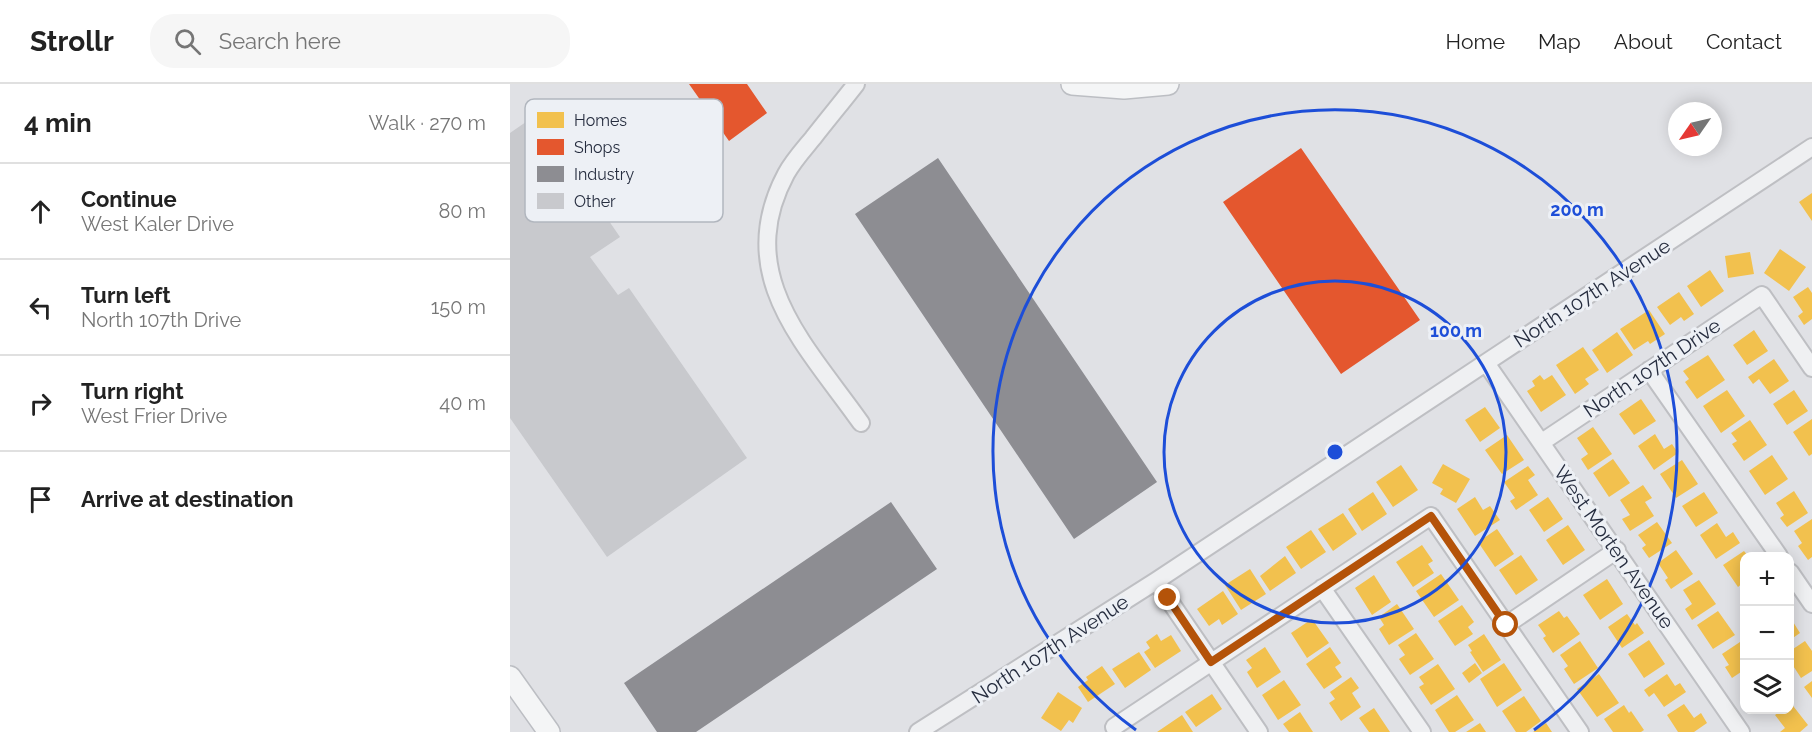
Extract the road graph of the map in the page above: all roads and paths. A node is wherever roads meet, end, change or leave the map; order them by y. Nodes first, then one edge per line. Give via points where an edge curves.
1 (856, 84) edge
2 (1072, 84) edge
3 (1168, 84) edge
4 (1812, 147) edge
5 (1486, 363) junction
6 (1812, 368) edge
7 (1649, 370) junction
8 (861, 423) dead end
9 (1542, 442) junction
10 (1617, 550) junction
11 (1776, 552) edge
12 (1794, 578) edge
13 (1156, 581) junction
14 (1322, 588) junction
15 (1812, 604) edge
16 (1506, 625) junction
17 (1211, 662) junction
18 (510, 677) edge
19 (1114, 727) dead end
20 (549, 732) edge
21 (918, 732) edge
22 (1260, 732) edge
23 (1422, 732) edge
24 (1580, 732) edge
25 (1741, 732) edge

1 - 8 street via 787,173 773,202 766,232 769,269 779,303
2 - 3 main road via 1124,88
4 - 5 street, North 107th Avenue
5 - 9 street, West Morten Avenue
5 - 13 street, North 107th Avenue
6 - 7 street, North 107th Drive via 1762,295
7 - 9 street, North 107th Drive
7 - 11 street
9 - 10 street, West Morten Avenue
10 - 16 street
10 - 25 street, West Morten Avenue
12 - 15 street
13 - 17 street
13 - 21 street, North 107th Avenue
14 - 16 street via 1431,516
14 - 17 street
14 - 23 street
16 - 24 street
17 - 19 street
17 - 22 street
18 - 20 main road

